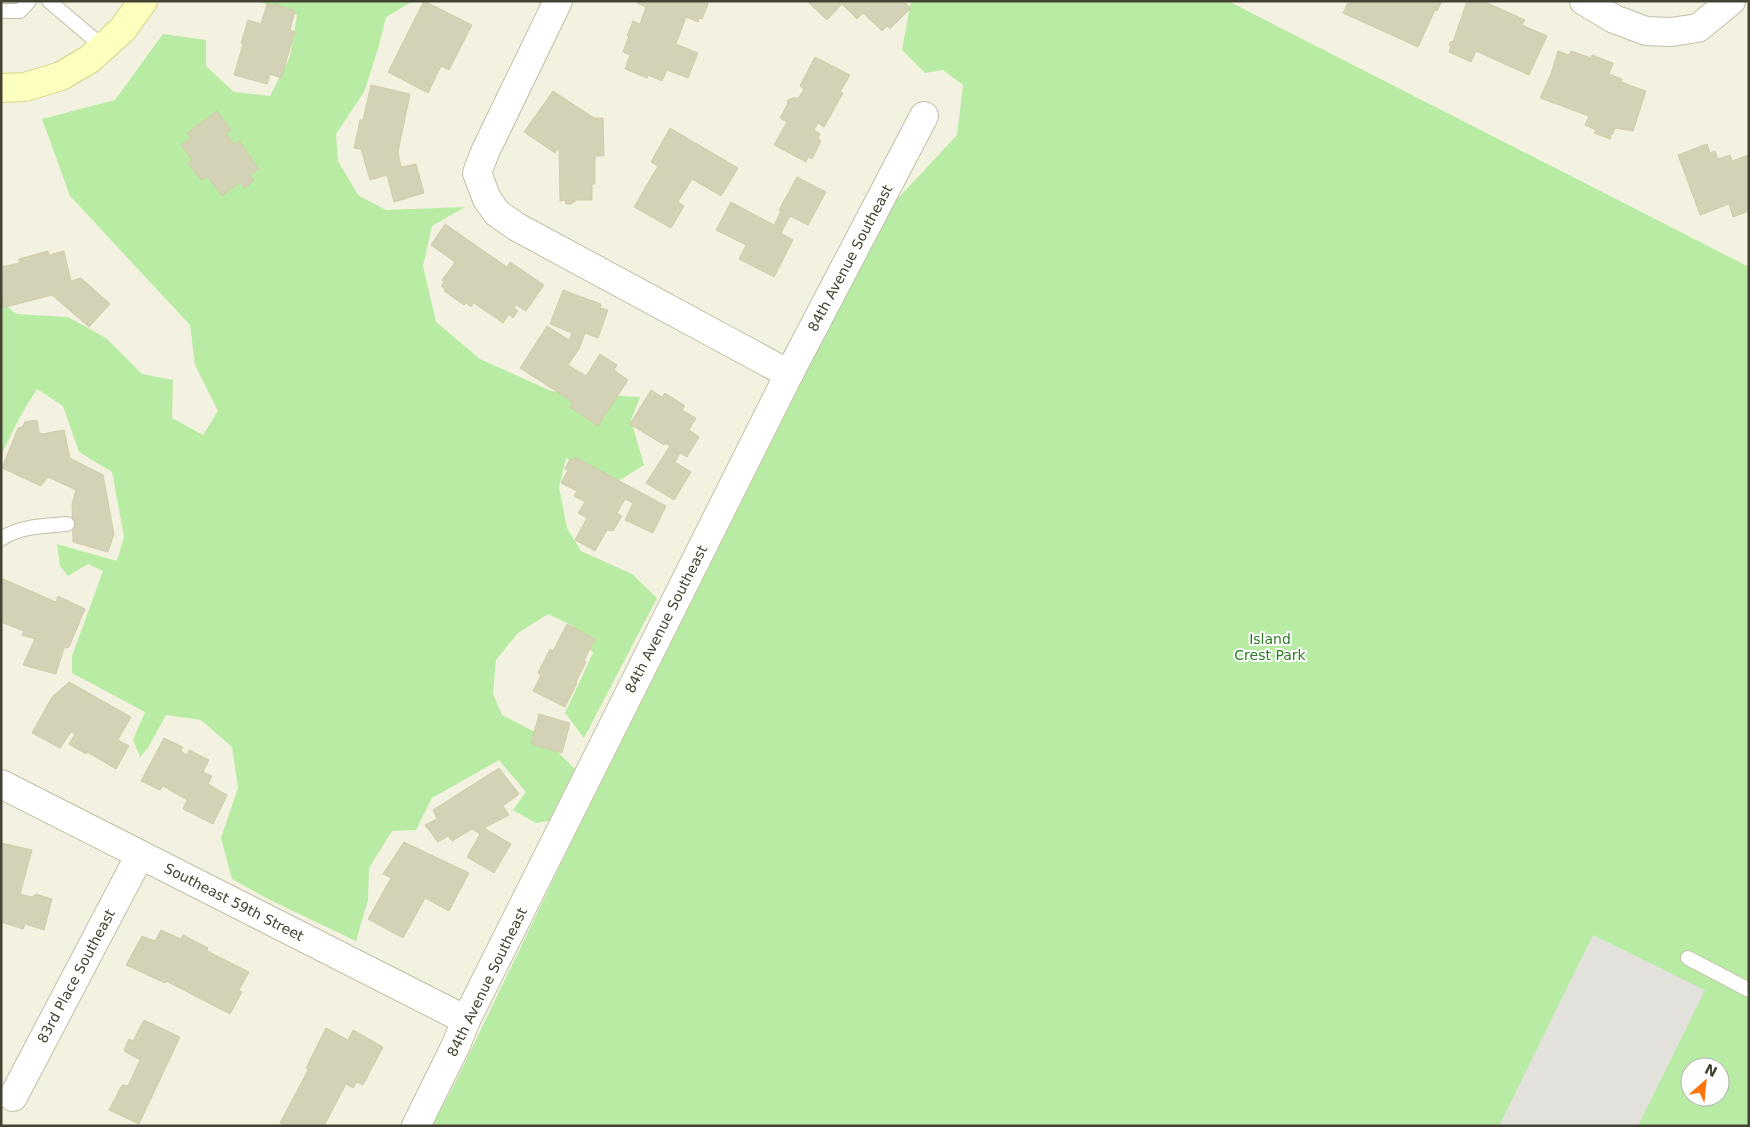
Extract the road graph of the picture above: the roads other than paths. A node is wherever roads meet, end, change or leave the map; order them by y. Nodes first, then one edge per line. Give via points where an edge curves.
1 (29, 1) edge
2 (49, 1) edge
3 (142, 1) edge
4 (558, 1) edge
5 (1584, 1) edge
6 (1731, 1) edge
7 (1, 11) edge
8 (103, 47) junction
9 (1, 88) edge
10 (924, 116) dead end
11 (789, 374) junction
12 (67, 524) dead end
13 (1, 538) edge
14 (1, 784) edge
15 (140, 854) junction
16 (1688, 958) dead end
17 (1749, 990) edge
18 (466, 1020) junction
19 (13, 1097) dead end
20 (416, 1126) edge

1 - 7 lane via 20,11
2 - 8 lane
3 - 8 street via 123,29
4 - 11 street via 477,173 486,200 497,213 517,226
5 - 6 street via 1614,19 1646,32 1698,28
8 - 9 street via 61,76 25,87
10 - 11 street, 84th Avenue Southeast
11 - 18 street, 84th Avenue Southeast
12 - 13 lane via 36,527
14 - 15 street, Southeast 59th Street
15 - 18 street, Southeast 59th Street
15 - 19 street, 83rd Place Southeast
16 - 17 lane
18 - 20 street, 84th Avenue Southeast

